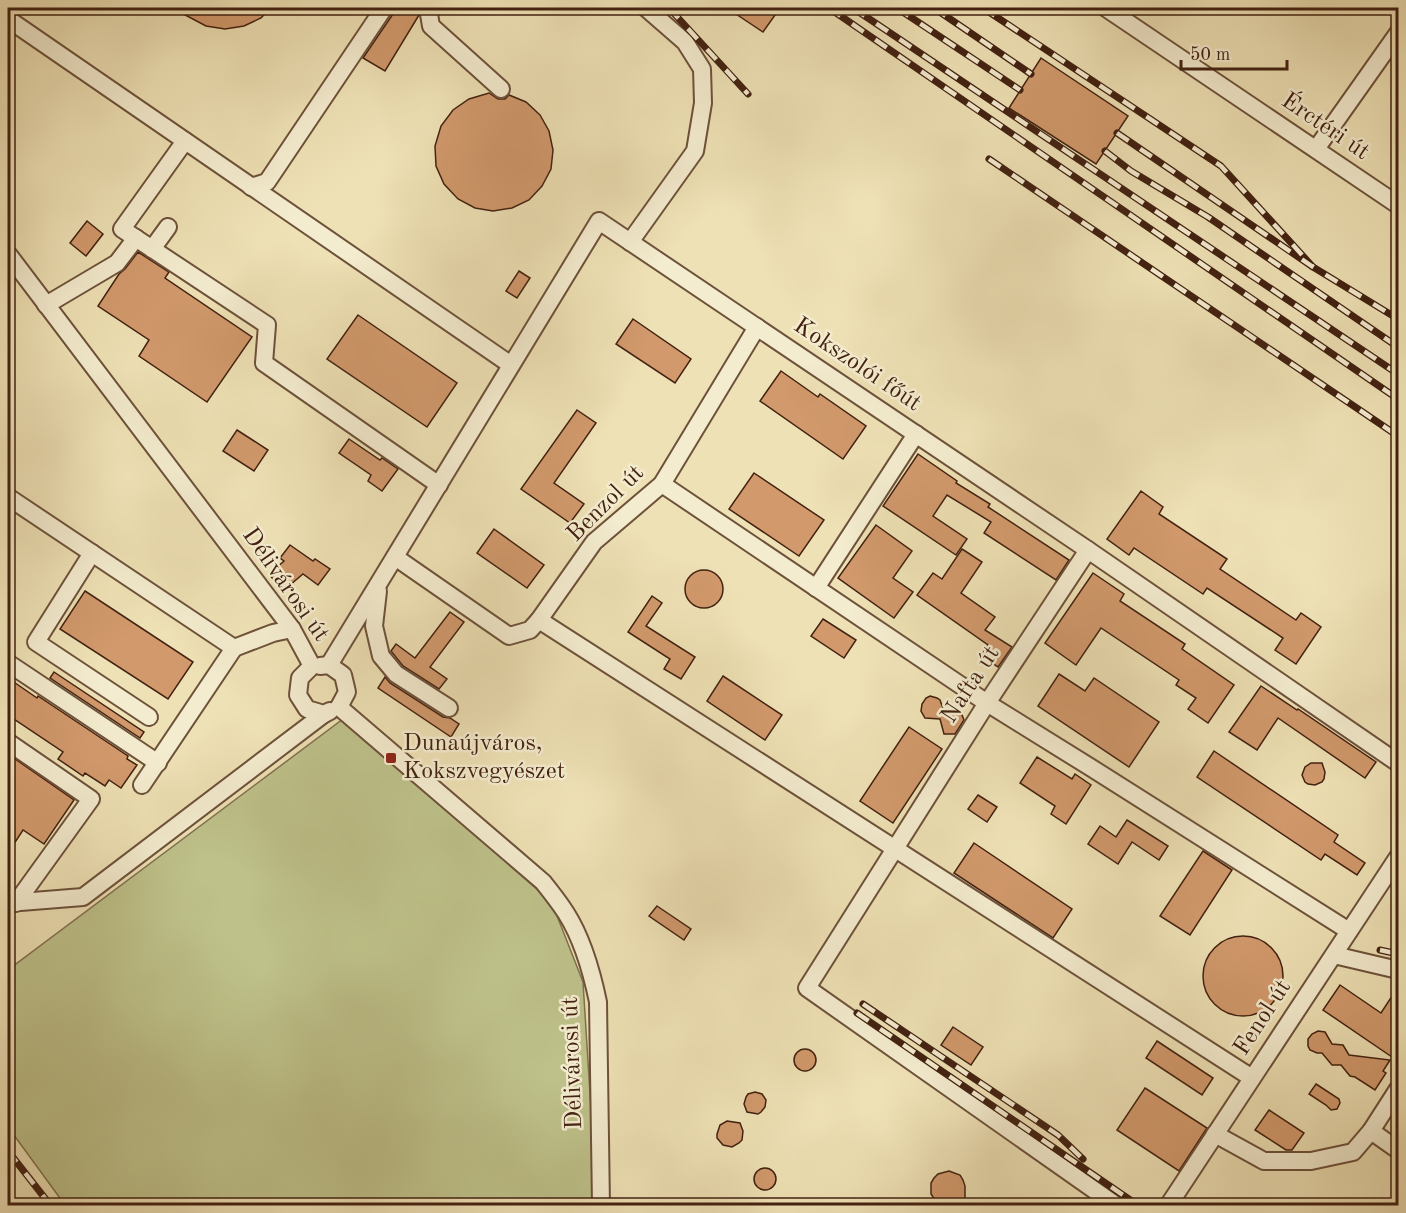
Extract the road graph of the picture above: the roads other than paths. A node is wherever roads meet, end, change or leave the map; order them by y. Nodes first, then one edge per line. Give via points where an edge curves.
1 (384, 8) edge
2 (428, 8) edge
3 (1106, 8) edge
4 (656, 11) edge
5 (8, 19) edge
6 (1398, 33) edge
7 (501, 88) dead end
8 (185, 141) junction
9 (1316, 149) junction
10 (251, 187) junction
11 (1398, 206) edge
12 (168, 227) dead end
13 (136, 238) junction
14 (630, 242) junction
15 (152, 249) junction
16 (8, 254) edge
17 (46, 305) junction
18 (757, 327) junction
19 (511, 365) junction
20 (916, 434) junction
21 (662, 484) junction
22 (439, 485) junction
23 (8, 496) edge
24 (1088, 550) junction
25 (92, 553) junction
26 (395, 556) junction
27 (379, 584) junction
28 (816, 588) junction
29 (539, 620) junction
30 (292, 629) junction
31 (234, 648) junction
32 (8, 663) edge
33 (321, 666) junction
34 (987, 704) junction
35 (339, 707) junction
36 (449, 708) dead end
37 (324, 714) junction
38 (149, 717) dead end
39 (8, 742) edge
40 (158, 763) junction
41 (1398, 763) edge
42 (142, 785) dead end
43 (896, 848) junction
44 (1398, 857) edge
45 (12, 903) edge
46 (1349, 931) junction
47 (1334, 955) junction
48 (1398, 970) edge
49 (1252, 1078) junction
50 (1398, 1089) edge
51 (1371, 1131) junction
52 (1215, 1134) junction
53 (1398, 1150) edge
54 (601, 1206) edge
55 (1117, 1206) edge
56 (1168, 1206) edge

1 - 10 street via 267,182
2 - 7 street via 431,26
3 - 9 street, Érctéri út
4 - 14 street via 685,42 702,69 704,103 695,151
5 - 8 street
6 - 9 street
8 - 10 street
8 - 13 street via 122,229
9 - 11 street, Érctéri út
10 - 19 street
12 - 15 street
13 - 15 street
13 - 17 street via 117,263
14 - 18 street, Kokszolói főút
14 - 19 street, Kokszolói főút via 598,221
15 - 22 street via 267,324 264,363
16 - 17 street, Délivárosi út
17 - 30 street, Délivárosi út
18 - 20 street, Kokszolói főút
18 - 21 street, Benzol út
19 - 22 street
20 - 24 street, Kokszolói főút
20 - 28 street
21 - 28 street
21 - 29 street, Benzol út via 594,542
22 - 26 street
23 - 25 street
24 - 34 street, Nafta út
24 - 41 street, Kokszolói főút
25 - 31 street
25 - 38 street via 36,642
26 - 27 street
26 - 29 street, Benzol út via 509,636 530,630
27 - 33 street
27 - 36 street via 374,626 381,656 396,674
28 - 34 street
29 - 43 street
30 - 31 street
30 - 33 street, Délivárosi út
31 - 40 street
32 - 40 street
33 - 35 street, Délivárosi út via 343,675 347,692
33 - 37 street via 300,678 298,695 307,709
34 - 43 street, Nafta út
34 - 46 street
35 - 37 street
35 - 54 street, Délivárosi út via 543,882 567,914 593,978 598,1002
37 - 45 street via 83,897
39 - 45 street via 91,799
40 - 42 street
43 - 49 street
43 - 55 street, Nafta út via 807,988
44 - 46 street, Fenol út
46 - 47 street, Fenol út
47 - 48 street
47 - 49 street, Fenol út
49 - 52 street, Fenol út
50 - 51 street
51 - 52 street via 1353,1152 1311,1161 1264,1161
51 - 53 street
52 - 56 street, Fenol út

